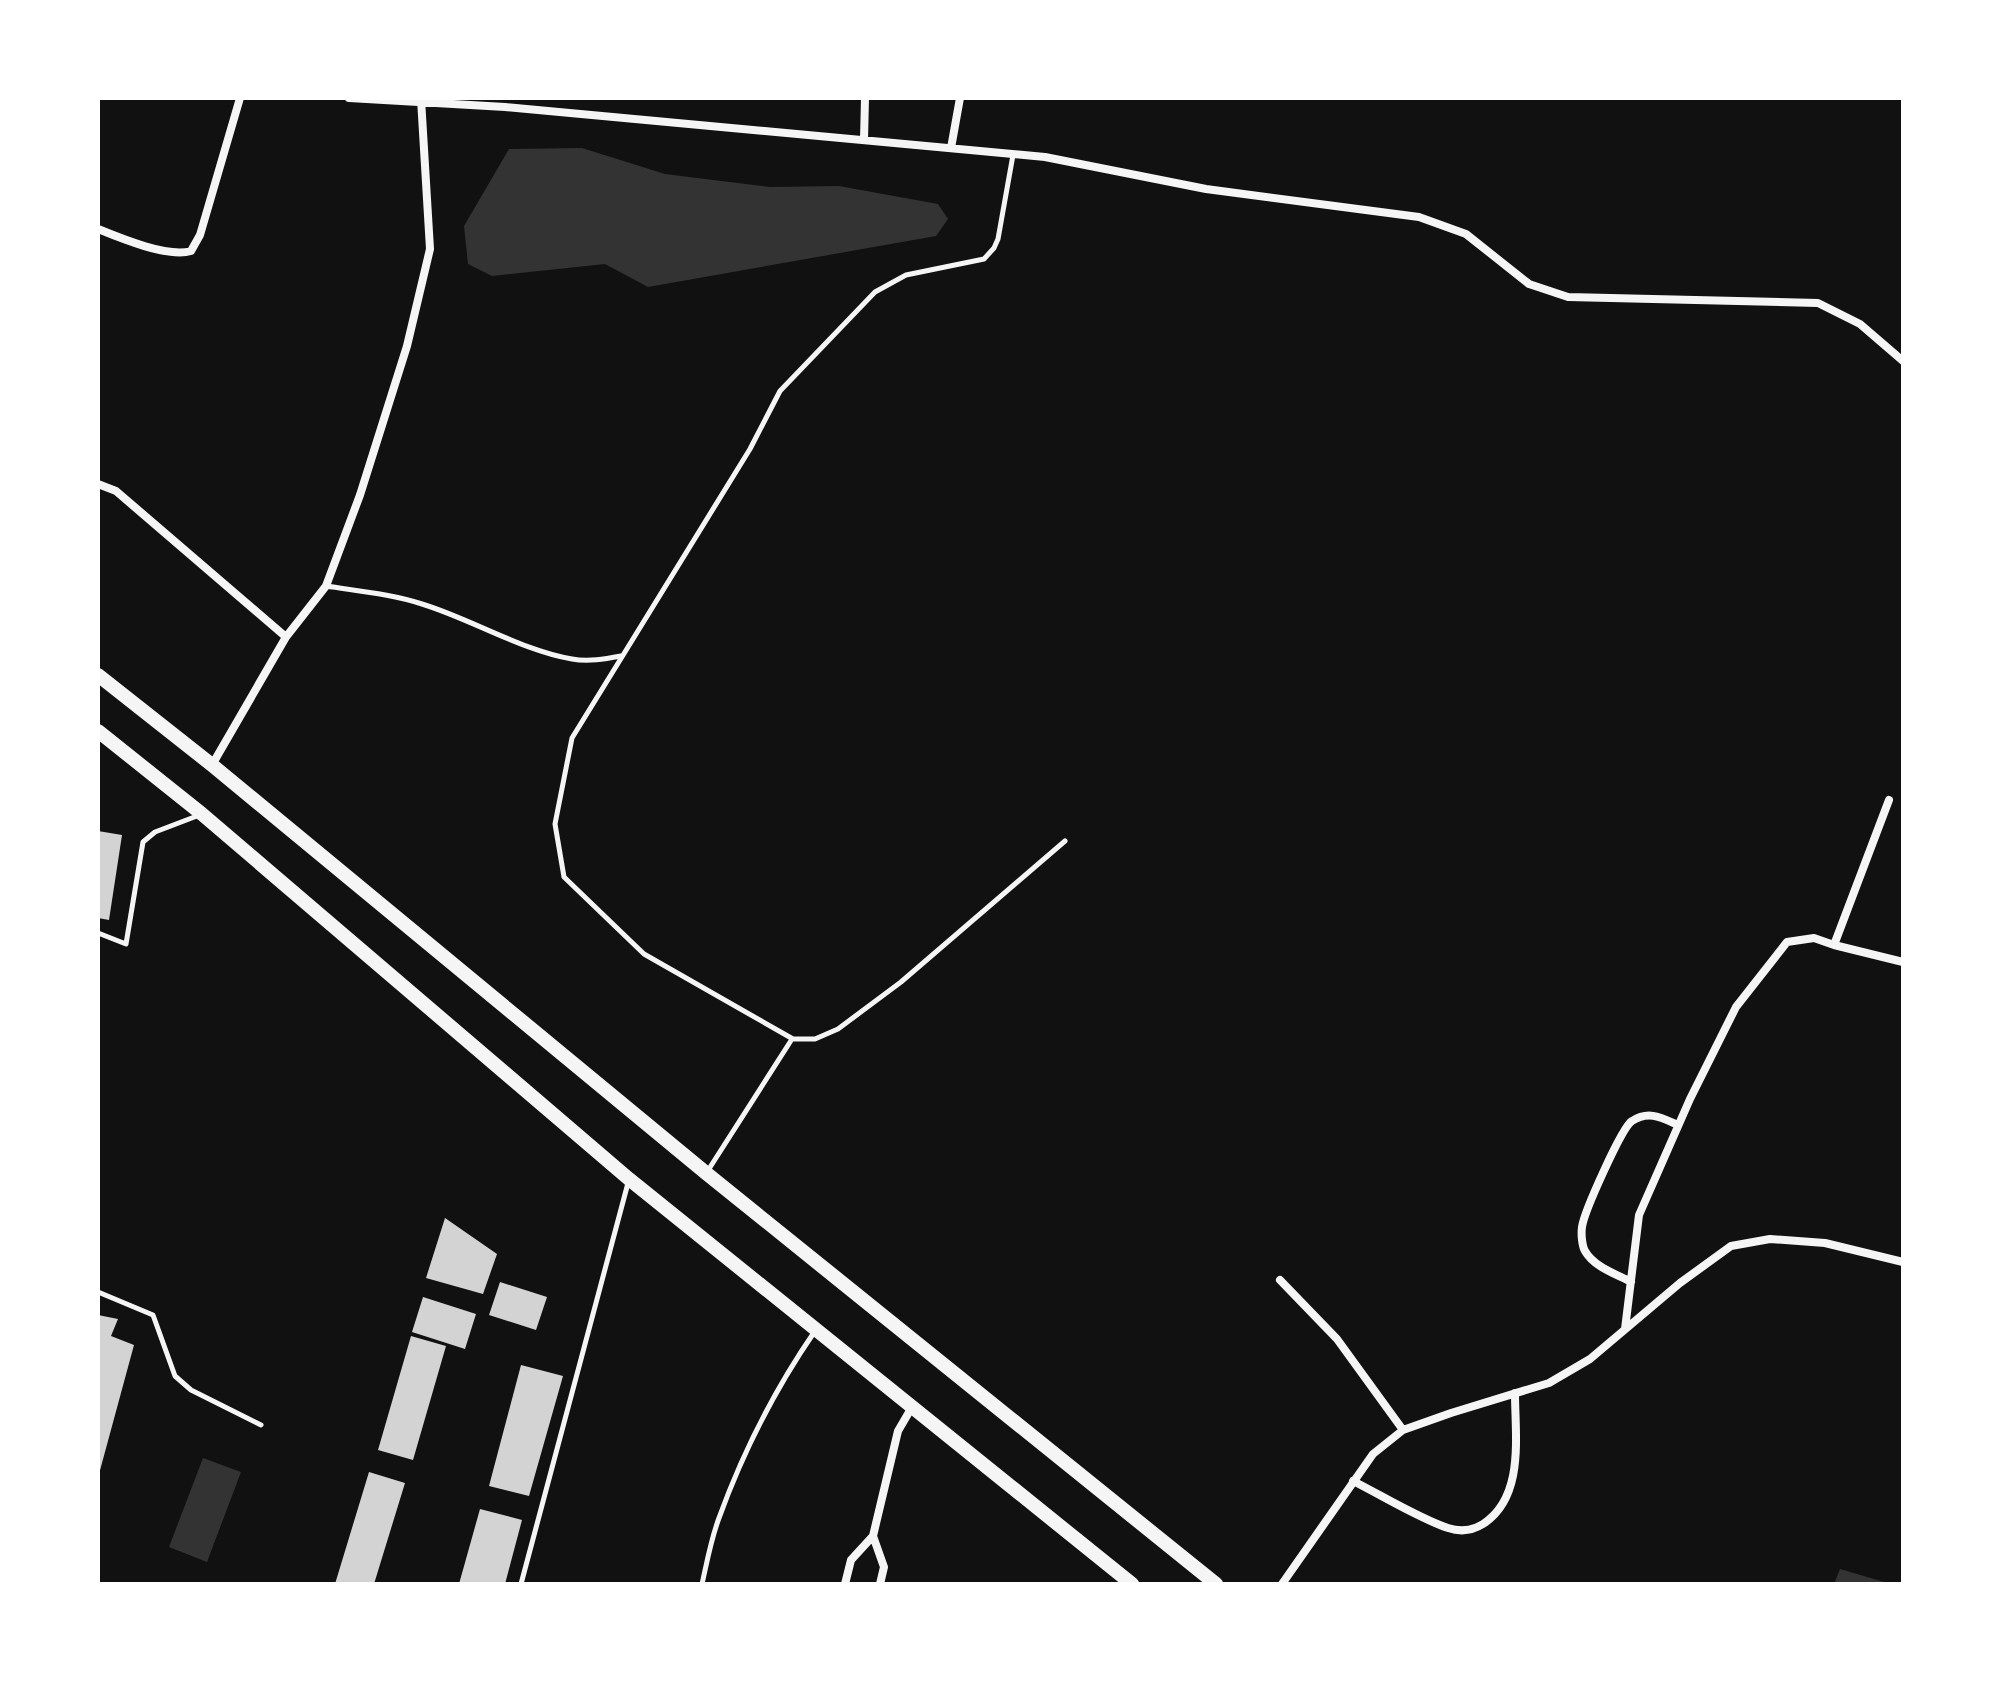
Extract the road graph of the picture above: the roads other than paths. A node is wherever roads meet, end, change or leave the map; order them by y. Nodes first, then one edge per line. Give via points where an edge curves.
1 (240, 98) edge
2 (349, 98) edge
3 (865, 98) edge
4 (960, 98) edge
5 (422, 100) edge
6 (864, 140) junction
7 (951, 148) junction
8 (1013, 154) junction
9 (98, 229) edge
10 (1903, 361) edge
11 (98, 484) edge
12 (326, 586) junction
13 (286, 637) junction
14 (622, 656) junction
15 (98, 675) edge
16 (98, 731) edge
17 (212, 765) junction
18 (1889, 800) dead end
19 (202, 814) junction
20 (1065, 841) dead end
21 (98, 933) edge
22 (1834, 945) junction
23 (1903, 962) edge
24 (793, 1039) junction
25 (1678, 1125) junction
26 (706, 1173) junction
27 (629, 1179) junction
28 (1903, 1262) edge
29 (1280, 1280) dead end
30 (1631, 1282) junction
31 (98, 1292) edge
32 (815, 1330) junction
33 (1625, 1330) junction
34 (1515, 1393) junction
35 (912, 1407) junction
36 (261, 1425) dead end
37 (1403, 1430) junction
38 (1353, 1481) junction
39 (873, 1536) junction
40 (521, 1584) edge
41 (702, 1584) edge
42 (845, 1584) edge
43 (880, 1584) edge
44 (1132, 1584) edge
45 (1216, 1584) edge
46 (1282, 1584) edge

1 - 9 street via 191,251 175,252
2 - 5 street
3 - 6 street
4 - 7 street
5 - 6 street
5 - 12 street via 430,249 398,376
6 - 7 street
7 - 8 street
8 - 10 street via 1206,189 1419,217 1466,234 1529,284 1568,297 1818,303 1860,324
8 - 14 lane via 994,248 984,259 906,275 875,292 780,391
11 - 13 street via 116,491
12 - 13 street
12 - 14 lane via 421,603 574,660
13 - 17 street
14 - 24 lane via 572,738 555,824 564,877 644,954
15 - 17 main road
16 - 19 main road
17 - 26 main road
18 - 22 street
19 - 21 lane via 143,842 126,944
19 - 27 main road
20 - 24 lane via 838,1029 815,1039
22 - 23 street
22 - 25 street via 1814,938 1787,942 1736,1007
24 - 26 lane
25 - 30 street via 1639,1215
25 - 30 street via 1653,1114 1628,1123 1582,1226 1583,1249 1593,1262
26 - 45 main road
27 - 32 main road
27 - 40 lane
28 - 33 street via 1825,1243 1770,1239 1731,1246
29 - 37 street via 1337,1339
30 - 33 street
31 - 36 lane via 153,1315 175,1376 191,1390
32 - 35 main road
32 - 41 lane via 785,1374 751,1442 718,1520
33 - 34 street via 1549,1383
34 - 37 street
34 - 38 street via 1515,1469 1503,1506 1472,1531 1449,1528
35 - 39 street via 898,1431
35 - 44 main road
37 - 38 street via 1373,1454
38 - 46 street
39 - 42 street via 851,1560
39 - 43 street via 884,1567

